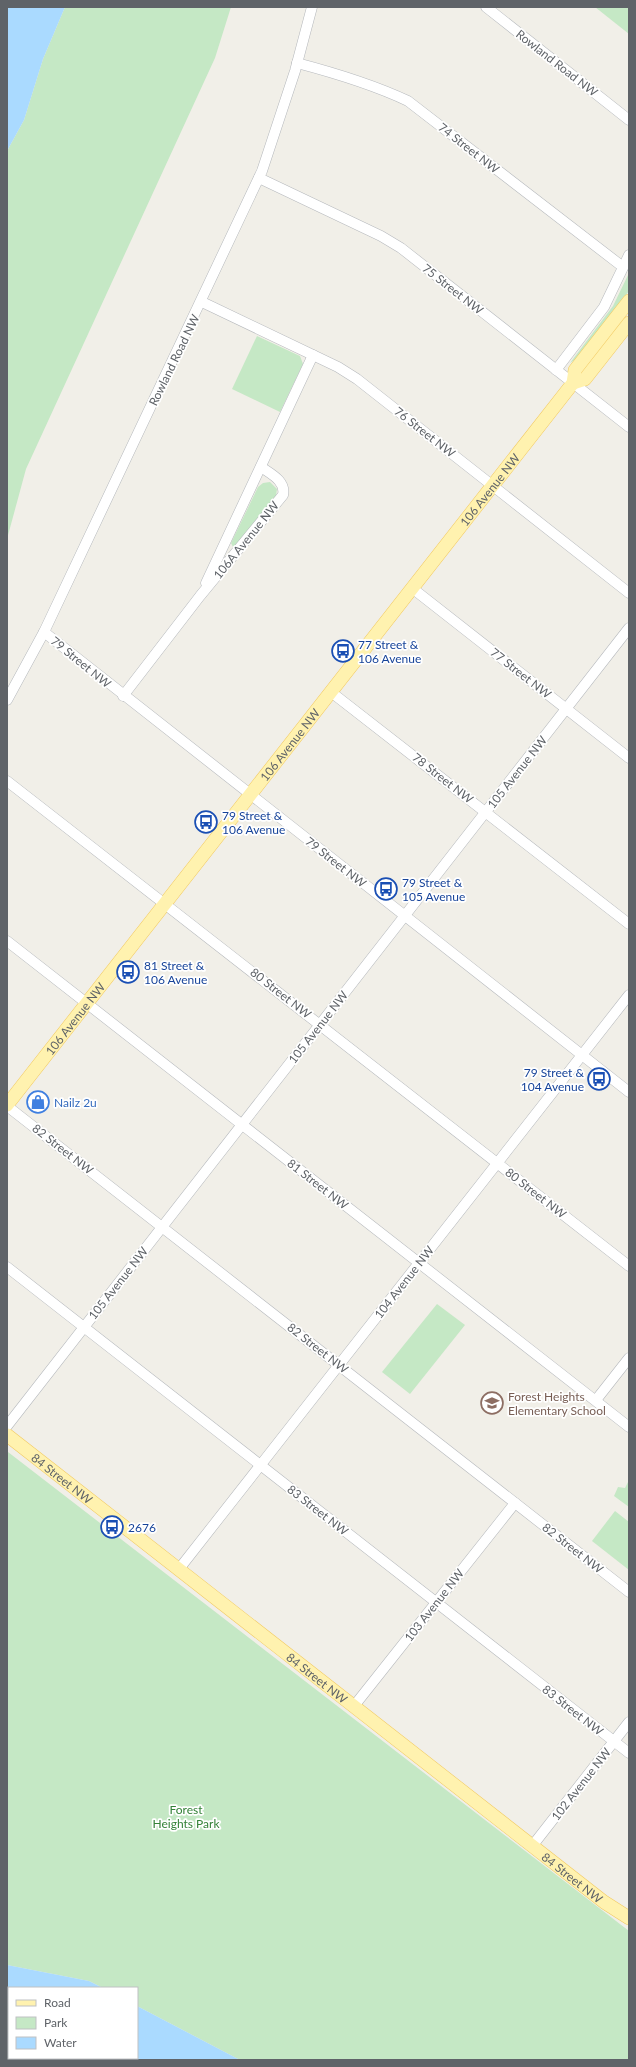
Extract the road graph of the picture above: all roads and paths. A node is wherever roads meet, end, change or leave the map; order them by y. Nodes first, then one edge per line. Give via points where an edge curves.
1 (312, 7) edge
2 (486, 7) edge
3 (297, 63) junction
4 (629, 120) edge
5 (259, 178) junction
6 (629, 255) edge
7 (623, 267) junction
8 (629, 300) edge
9 (202, 302) junction
10 (629, 323) edge
11 (313, 355) junction
12 (556, 370) junction
13 (573, 383) junction
14 (629, 427) edge
15 (261, 467) junction
16 (493, 486) junction
17 (412, 588) junction
18 (629, 593) edge
19 (200, 596) junction
20 (629, 628) edge
21 (44, 632) junction
22 (332, 692) junction
23 (123, 696) junction
24 (7, 700) edge
25 (566, 709) junction
26 (629, 758) edge
27 (7, 781) edge
28 (250, 795) junction
29 (486, 811) junction
30 (165, 903) junction
31 (404, 915) junction
32 (629, 924) edge
33 (7, 941) edge
34 (629, 995) edge
35 (87, 1004) junction
36 (320, 1024) junction
37 (582, 1055) junction
38 (629, 1092) edge
39 (7, 1106) edge
40 (242, 1124) junction
41 (497, 1162) junction
42 (161, 1227) junction
43 (419, 1263) junction
44 (629, 1266) edge
45 (7, 1267) edge
46 (84, 1327) junction
47 (629, 1358) edge
48 (339, 1364) junction
49 (596, 1400) junction
50 (7, 1426) edge
51 (629, 1427) edge
52 (7, 1435) edge
53 (260, 1465) junction
54 (515, 1503) junction
55 (179, 1569) junction
56 (629, 1592) edge
57 (436, 1603) junction
58 (354, 1706) junction
59 (629, 1722) edge
60 (614, 1742) junction
61 (629, 1753) edge
62 (533, 1845) junction
63 (629, 1918) edge

1 - 3 street, Rowland Road NW
2 - 4 street, Rowland Road NW
3 - 5 street, Rowland Road NW
3 - 7 street, 74 Street NW via 354,78 408,101
5 - 9 street, Rowland Road NW
5 - 12 street, 75 Street NW via 401,248
6 - 7 street
7 - 12 street via 604,307
8 - 13 main road, 106 Avenue NW via 574,370
9 - 11 street, 76 Street NW
9 - 21 street, Rowland Road NW
10 - 13 main road, 106 Avenue NW via 585,378
11 - 15 street, 106A Avenue NW
11 - 16 street, 76 Street NW via 357,379
12 - 13 street, 75 Street NW
13 - 14 street, 75 Street NW
13 - 16 main road, 106 Avenue NW
15 - 19 street, 106A Avenue NW
15 - 19 street, 106A Avenue NW via 280,481 284,488 283,495
16 - 17 main road, 106 Avenue NW
16 - 18 street, 76 Street NW
17 - 22 main road, 106 Avenue NW
17 - 25 street, 77 Street NW
19 - 23 street, 106A Avenue NW
20 - 25 street, 105 Avenue NW
21 - 23 street, 79 Street NW
21 - 24 street, Rowland Road NW
22 - 28 main road, 106 Avenue NW
22 - 29 street, 78 Street NW
23 - 28 street, 79 Street NW
25 - 26 street, 77 Street NW
25 - 29 street, 105 Avenue NW
27 - 30 street, 80 Street NW
28 - 30 main road, 106 Avenue NW
28 - 31 street, 79 Street NW
29 - 31 street, 105 Avenue NW
29 - 32 street, 78 Street NW
30 - 35 main road, 106 Avenue NW
30 - 36 street, 80 Street NW
31 - 36 street, 105 Avenue NW
31 - 37 street, 79 Street NW
33 - 35 street, 81 Street NW
34 - 37 street, 104 Avenue NW
35 - 39 main road, 106 Avenue NW
35 - 40 street, 81 Street NW
36 - 40 street, 105 Avenue NW
36 - 41 street, 80 Street NW
37 - 38 street, 79 Street NW
37 - 41 street, 104 Avenue NW
39 - 42 street, 82 Street NW
40 - 42 street, 105 Avenue NW
40 - 43 street, 81 Street NW
41 - 43 street, 104 Avenue NW
41 - 44 street, 80 Street NW
42 - 46 street, 105 Avenue NW
42 - 48 street, 82 Street NW
43 - 48 street, 104 Avenue NW
43 - 49 street, 81 Street NW
45 - 46 street, 83 Street NW
46 - 50 street, 105 Avenue NW
46 - 53 street, 83 Street NW
47 - 49 street
48 - 53 street, 104 Avenue NW
48 - 54 street, 82 Street NW
49 - 51 street, 81 Street NW
52 - 55 main road, 84 Street NW
53 - 55 street, 104 Avenue NW
53 - 57 street, 83 Street NW
54 - 56 street, 82 Street NW
54 - 57 street, 103 Avenue NW
55 - 58 main road, 84 Street NW
57 - 58 street, 103 Avenue NW
57 - 60 street, 83 Street NW
58 - 62 main road, 84 Street NW
59 - 60 street, 102 Avenue NW
60 - 61 street, 83 Street NW
60 - 62 street, 102 Avenue NW
62 - 63 main road, 84 Street NW via 604,1902

